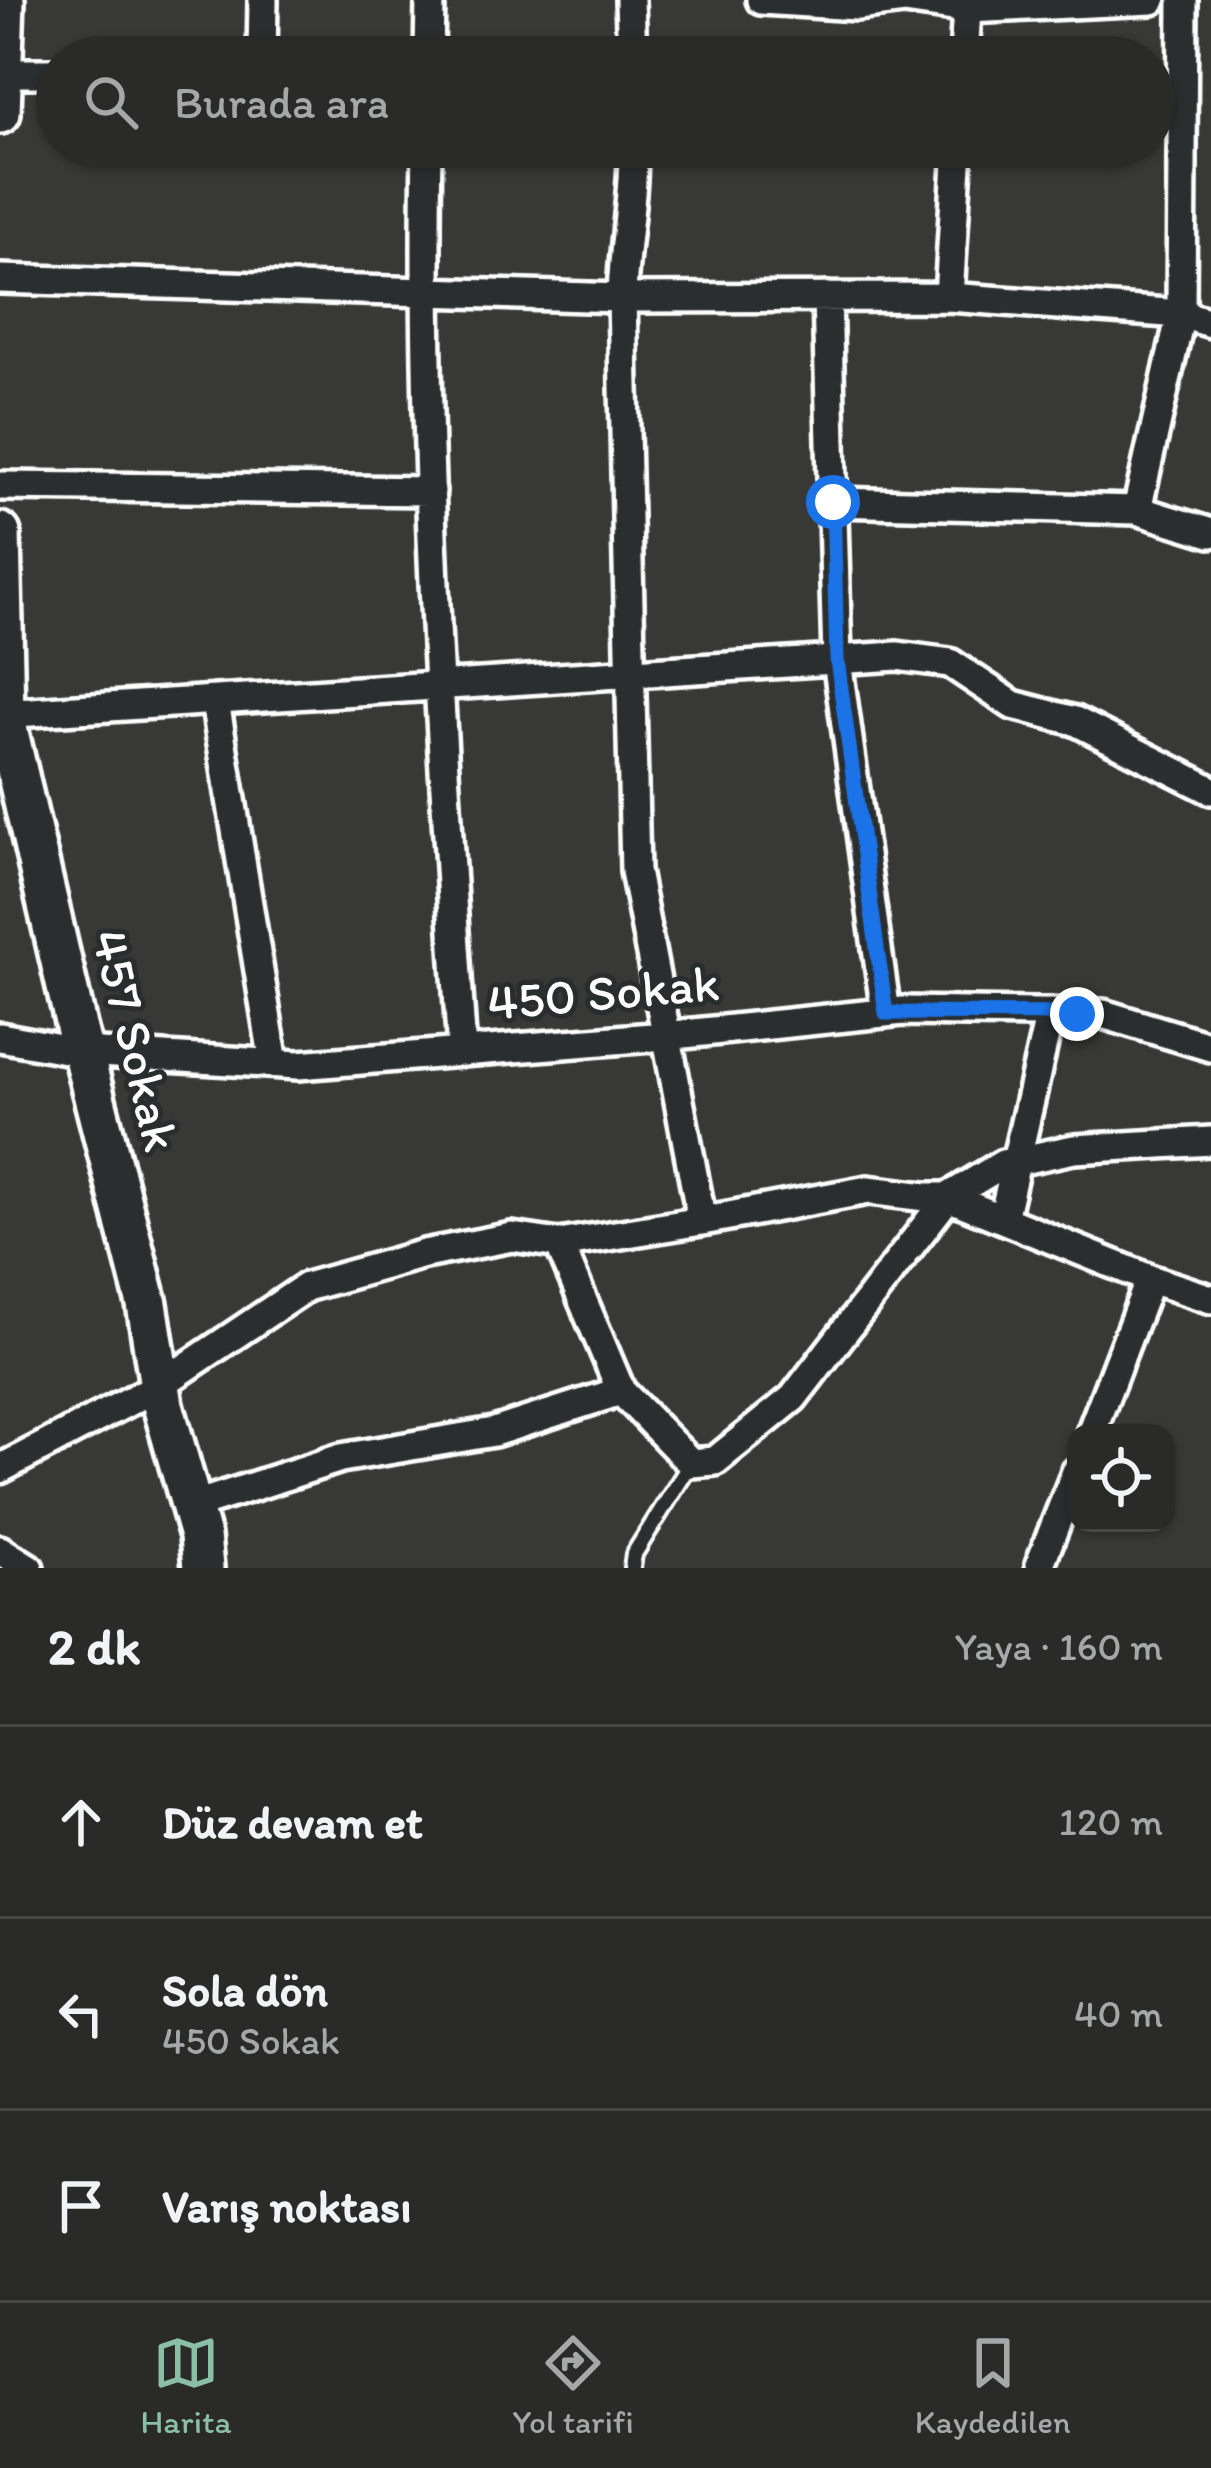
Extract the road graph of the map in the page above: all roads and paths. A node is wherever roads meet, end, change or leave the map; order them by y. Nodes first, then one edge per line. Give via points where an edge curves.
1 (4, 0) edge
2 (263, 0) edge
3 (430, 0) edge
4 (631, 0) edge
5 (761, 0) edge
6 (904, 0) edge
7 (1152, 0) edge
8 (1183, 0) edge
9 (967, 9) junction
10 (262, 36) edge
11 (429, 36) edge
12 (632, 36) edge
13 (965, 36) edge
14 (1, 73) edge
15 (36, 73) edge
16 (0, 113) edge
17 (427, 168) edge
18 (634, 168) edge
19 (957, 168) edge
20 (0, 279) edge
21 (424, 292) junction
22 (827, 297) junction
23 (949, 297) junction
24 (622, 298) junction
25 (1181, 314) junction
26 (1211, 322) edge
27 (0, 486) edge
28 (431, 490) junction
29 (833, 502) junction
30 (1137, 511) junction
31 (0, 532) edge
32 (1211, 533) edge
33 (837, 660) junction
34 (631, 674) junction
35 (438, 687) junction
36 (215, 701) junction
37 (2, 714) edge
38 (1211, 790) edge
39 (886, 1013) junction
40 (1050, 1013) junction
41 (665, 1036) junction
42 (0, 1037) edge
43 (1211, 1047) edge
44 (82, 1052) junction
45 (462, 1052) junction
46 (274, 1064) junction
47 (1211, 1141) edge
48 (1017, 1161) junction
49 (948, 1197) junction
50 (1004, 1219) junction
51 (702, 1221) junction
52 (559, 1244) junction
53 (1150, 1279) junction
54 (1211, 1298) edge
55 (160, 1385) junction
56 (621, 1391) junction
57 (1094, 1424) edge
58 (691, 1463) junction
59 (0, 1469) edge
60 (1067, 1494) edge
61 (192, 1505) junction
62 (0, 1550) edge
63 (1037, 1567) edge
64 (28, 1568) edge
65 (202, 1568) edge
66 (632, 1568) edge

1 - 14 street
2 - 10 street
3 - 11 street
4 - 12 street
5 - 6 street
6 - 9 street
7 - 9 street
8 - 25 street
9 - 13 street
14 - 15 street
14 - 16 street
17 - 21 street
18 - 24 street
19 - 23 street
20 - 21 street
21 - 24 street
21 - 28 street
22 - 23 street
22 - 24 street
22 - 29 street
23 - 25 street
24 - 34 street
25 - 26 street
25 - 30 street
27 - 28 street
28 - 35 street
29 - 30 street
29 - 33 street
30 - 32 street
31 - 37 street, 457 Sokak
33 - 34 street
33 - 38 street via 950,663 1013,705 1075,722
33 - 39 street
34 - 35 street
34 - 41 street via 635,871
35 - 36 street
35 - 45 street
36 - 37 street
36 - 46 street
37 - 44 street, 457 Sokak
39 - 40 street, 450 Sokak
39 - 41 street, 450 Sokak
40 - 43 street, 450 Sokak via 1103,1014
40 - 48 street
41 - 45 street, 450 Sokak
41 - 51 street
42 - 44 street, 450 Sokak
44 - 46 street, 450 Sokak
44 - 55 street, 457 Sokak
45 - 46 street, 450 Sokak
47 - 48 street via 1074,1149
48 - 49 street
48 - 50 street
49 - 50 street
49 - 51 street via 868,1190
49 - 58 street via 793,1398 715,1461
50 - 53 street
51 - 52 street
52 - 55 street via 512,1237 306,1287
52 - 56 street
53 - 54 street
53 - 57 street
55 - 59 street
55 - 61 street, 457 Sokak
56 - 58 street
56 - 61 street via 494,1432 341,1458
58 - 66 lane
60 - 63 street
61 - 65 street, 457 Sokak
62 - 64 street

